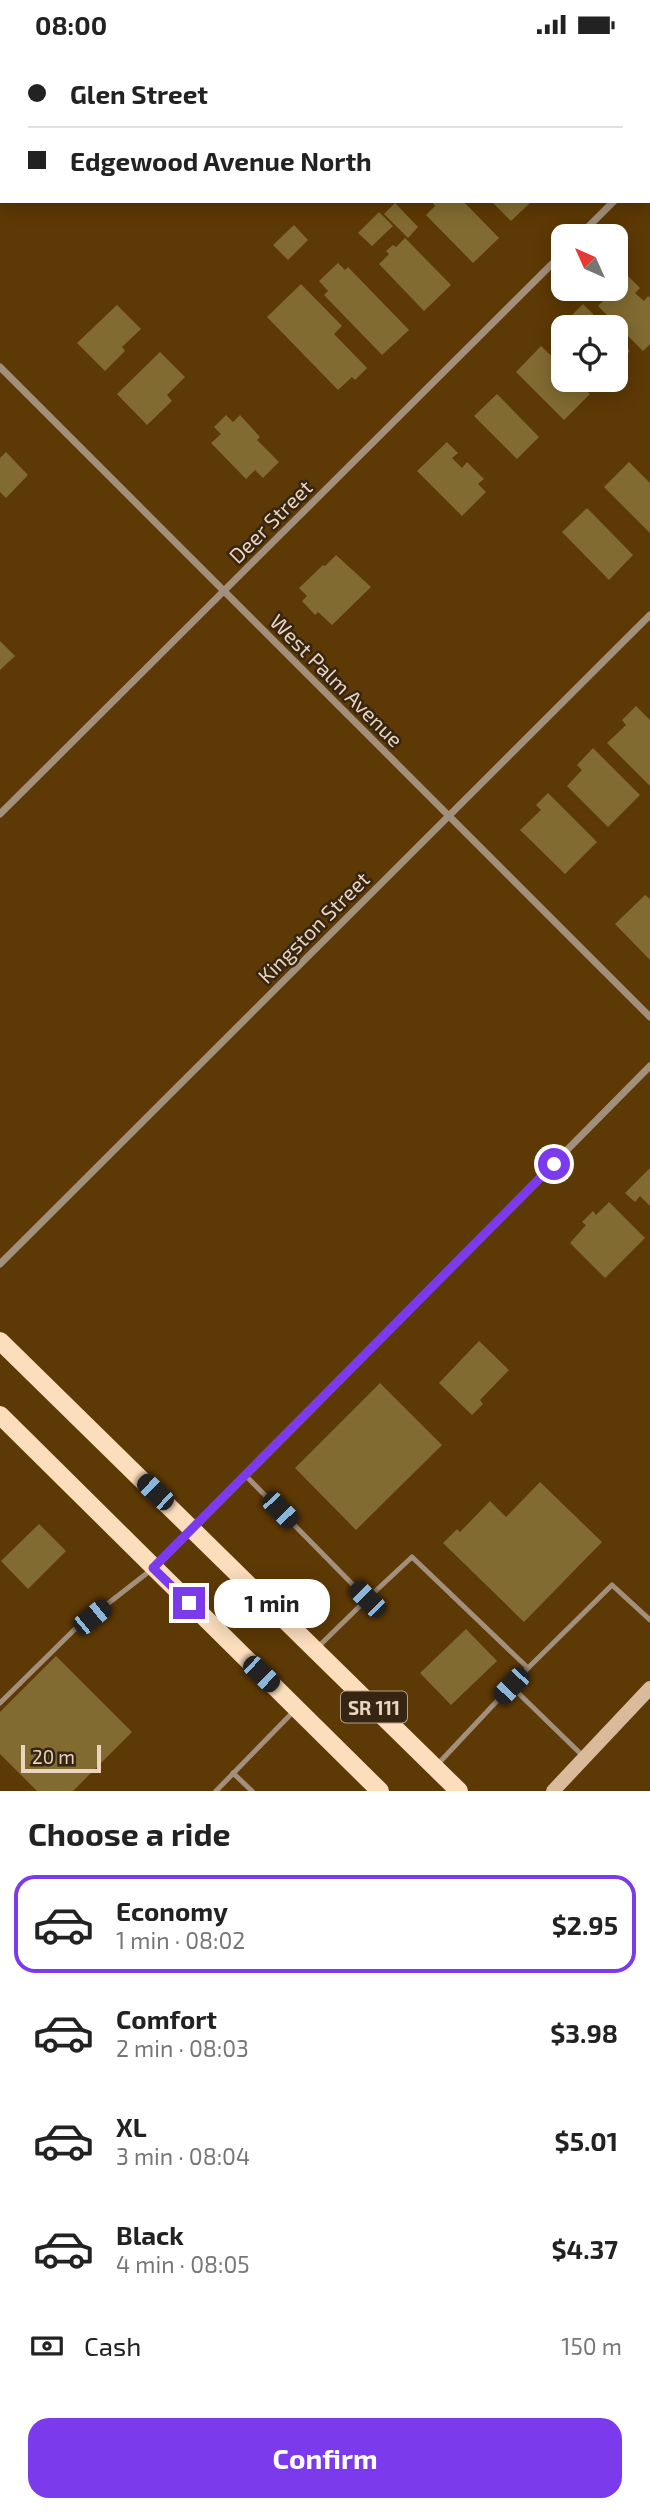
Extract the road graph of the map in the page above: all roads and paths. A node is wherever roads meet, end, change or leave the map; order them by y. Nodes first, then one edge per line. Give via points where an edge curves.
1 (612, 203) edge
2 (591, 224) edge
3 (551, 265) edge
4 (0, 367) edge
5 (223, 591) junction
6 (650, 615) edge
7 (0, 814) edge
8 (449, 816) junction
9 (650, 1017) edge
10 (650, 1066) edge
11 (0, 1264) edge
12 (0, 1341) edge
13 (0, 1415) edge
14 (245, 1475) junction
15 (193, 1529) junction
16 (153, 1568) junction
17 (367, 1599) junction
18 (650, 1620) edge
19 (316, 1650) junction
20 (528, 1668) junction
21 (511, 1686) junction
22 (650, 1688) edge
23 (0, 1703) edge
24 (296, 1709) junction
25 (584, 1758) junction
26 (435, 1767) junction
27 (233, 1773) junction
28 (216, 1791) edge
29 (252, 1791) edge
30 (380, 1791) edge
31 (459, 1791) edge
32 (553, 1791) edge

1 - 2 street
3 - 5 street, Deer Street
4 - 5 street, West Palm Avenue
5 - 7 street, Deer Street
5 - 8 street, West Palm Avenue
6 - 8 street, Kingston Street
8 - 9 street, West Palm Avenue
8 - 11 street, Kingston Street
10 - 14 street
12 - 15 main road, SR 111
13 - 16 main road, SR 111
14 - 15 street
14 - 17 lane
15 - 16 street
15 - 19 main road, SR 111
16 - 23 lane via 74,1630
16 - 24 main road, SR 111
17 - 19 lane
17 - 20 lane via 412,1557
18 - 20 lane via 612,1585
19 - 26 main road, SR 111
20 - 21 lane
21 - 25 lane
21 - 26 lane
22 - 25 main road
24 - 27 lane
24 - 30 main road, SR 111
25 - 32 main road
26 - 31 main road, SR 111
27 - 28 lane
27 - 29 lane

